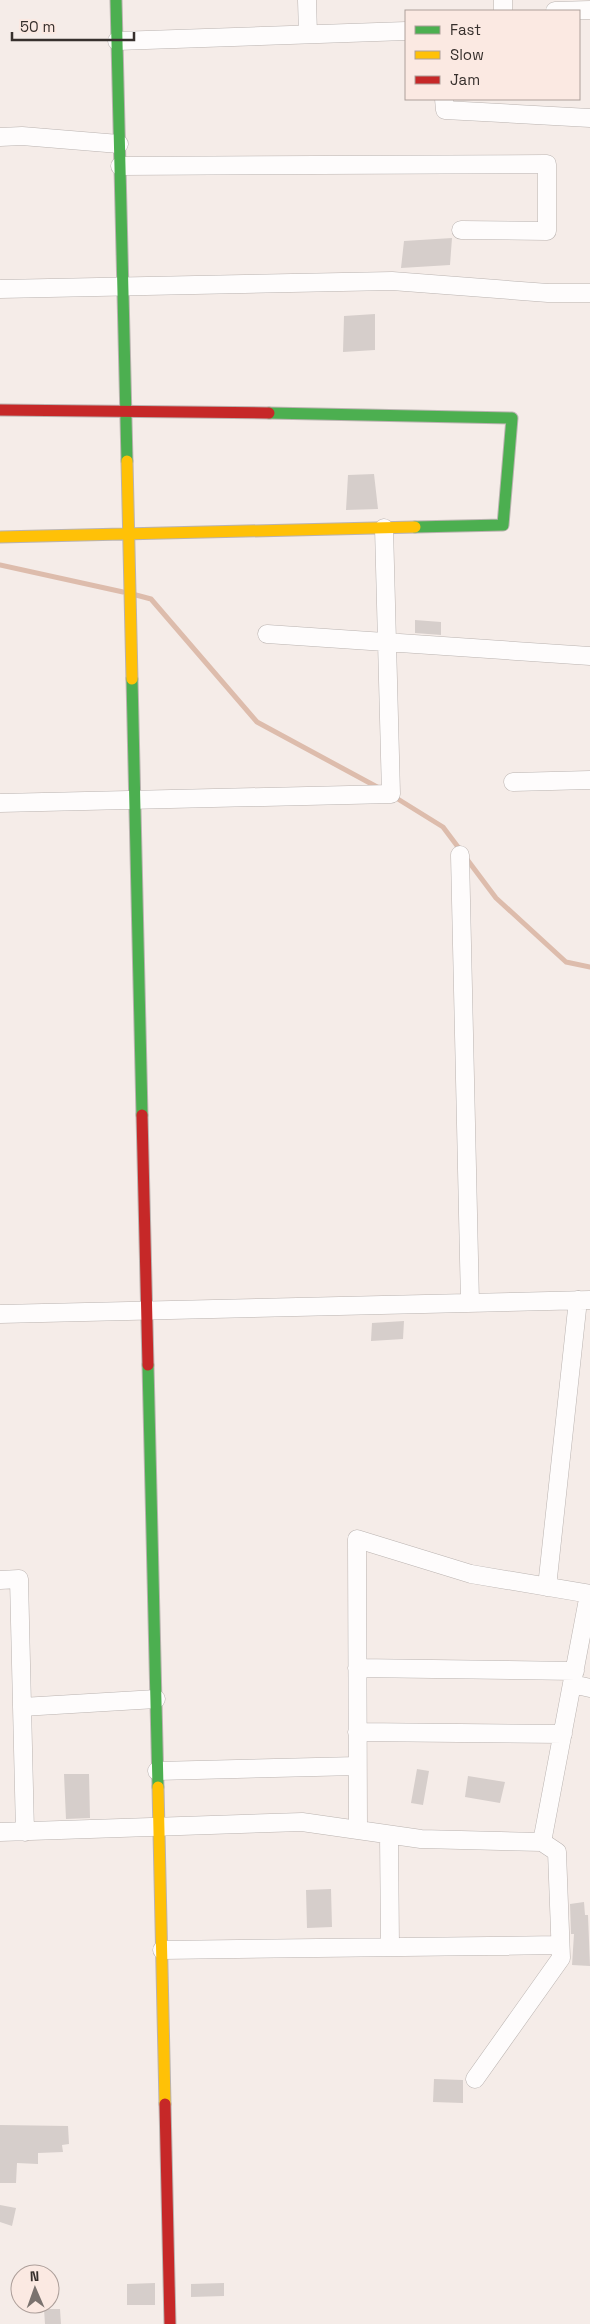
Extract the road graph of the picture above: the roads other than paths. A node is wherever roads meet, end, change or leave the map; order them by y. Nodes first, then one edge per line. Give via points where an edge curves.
1 (116, 0) edge
2 (307, 0) edge
3 (405, 31) edge
4 (308, 34) junction
5 (117, 41) junction
6 (444, 100) edge
7 (590, 118) edge
8 (0, 136) edge
9 (119, 144) junction
10 (120, 166) junction
11 (461, 230) dead end
12 (123, 286) junction
13 (0, 289) edge
14 (590, 292) edge
15 (0, 410) edge
16 (126, 410) junction
17 (384, 528) junction
18 (128, 534) junction
19 (0, 537) edge
20 (267, 634) dead end
21 (387, 642) junction
22 (590, 656) edge
23 (590, 780) edge
24 (513, 782) dead end
25 (135, 800) junction
26 (0, 803) edge
27 (460, 855) dead end
28 (584, 1300) edge
29 (470, 1303) junction
30 (147, 1311) junction
31 (0, 1314) edge
32 (0, 1580) edge
33 (547, 1587) junction
34 (590, 1594) edge
35 (357, 1668) junction
36 (574, 1677) junction
37 (590, 1688) edge
38 (156, 1699) junction
39 (22, 1707) junction
40 (357, 1732) junction
41 (563, 1734) junction
42 (358, 1766) junction
43 (157, 1771) junction
44 (158, 1827) junction
45 (358, 1830) junction
46 (0, 1832) edge
47 (25, 1832) junction
48 (389, 1835) junction
49 (542, 1842) junction
50 (560, 1945) junction
51 (390, 1947) junction
52 (162, 1950) junction
53 (475, 2079) dead end
54 (170, 2324) edge

1 - 5 street
2 - 4 street
3 - 4 street
4 - 5 street
5 - 9 street
6 - 7 street via 444,110
8 - 9 street
9 - 10 street
10 - 11 street via 547,164 547,231
10 - 12 street
12 - 13 street
12 - 14 street via 392,281 548,293
12 - 16 street
15 - 16 street
16 - 17 street via 512,418 503,525
16 - 18 street
17 - 18 street
17 - 21 street
18 - 19 street
18 - 25 street
20 - 21 street
21 - 22 street
21 - 25 street via 390,794
23 - 24 street
25 - 26 street
25 - 30 street
27 - 29 street
28 - 29 street
28 - 33 street
29 - 30 street
30 - 31 street
30 - 38 street
32 - 39 street via 19,1579
33 - 34 street
33 - 35 street via 471,1574 357,1539
34 - 36 street
35 - 36 street
35 - 40 street
36 - 37 street
36 - 41 street
38 - 39 street
38 - 43 street
39 - 47 street
40 - 41 street
40 - 42 street
41 - 49 street
42 - 43 street
42 - 45 street
43 - 44 street
44 - 45 street via 302,1822
44 - 47 street
44 - 52 street
45 - 48 street
46 - 47 street
48 - 49 street via 421,1839
48 - 51 street
49 - 50 street via 558,1852
50 - 51 street
50 - 53 street via 561,1958
51 - 52 street
52 - 54 street

